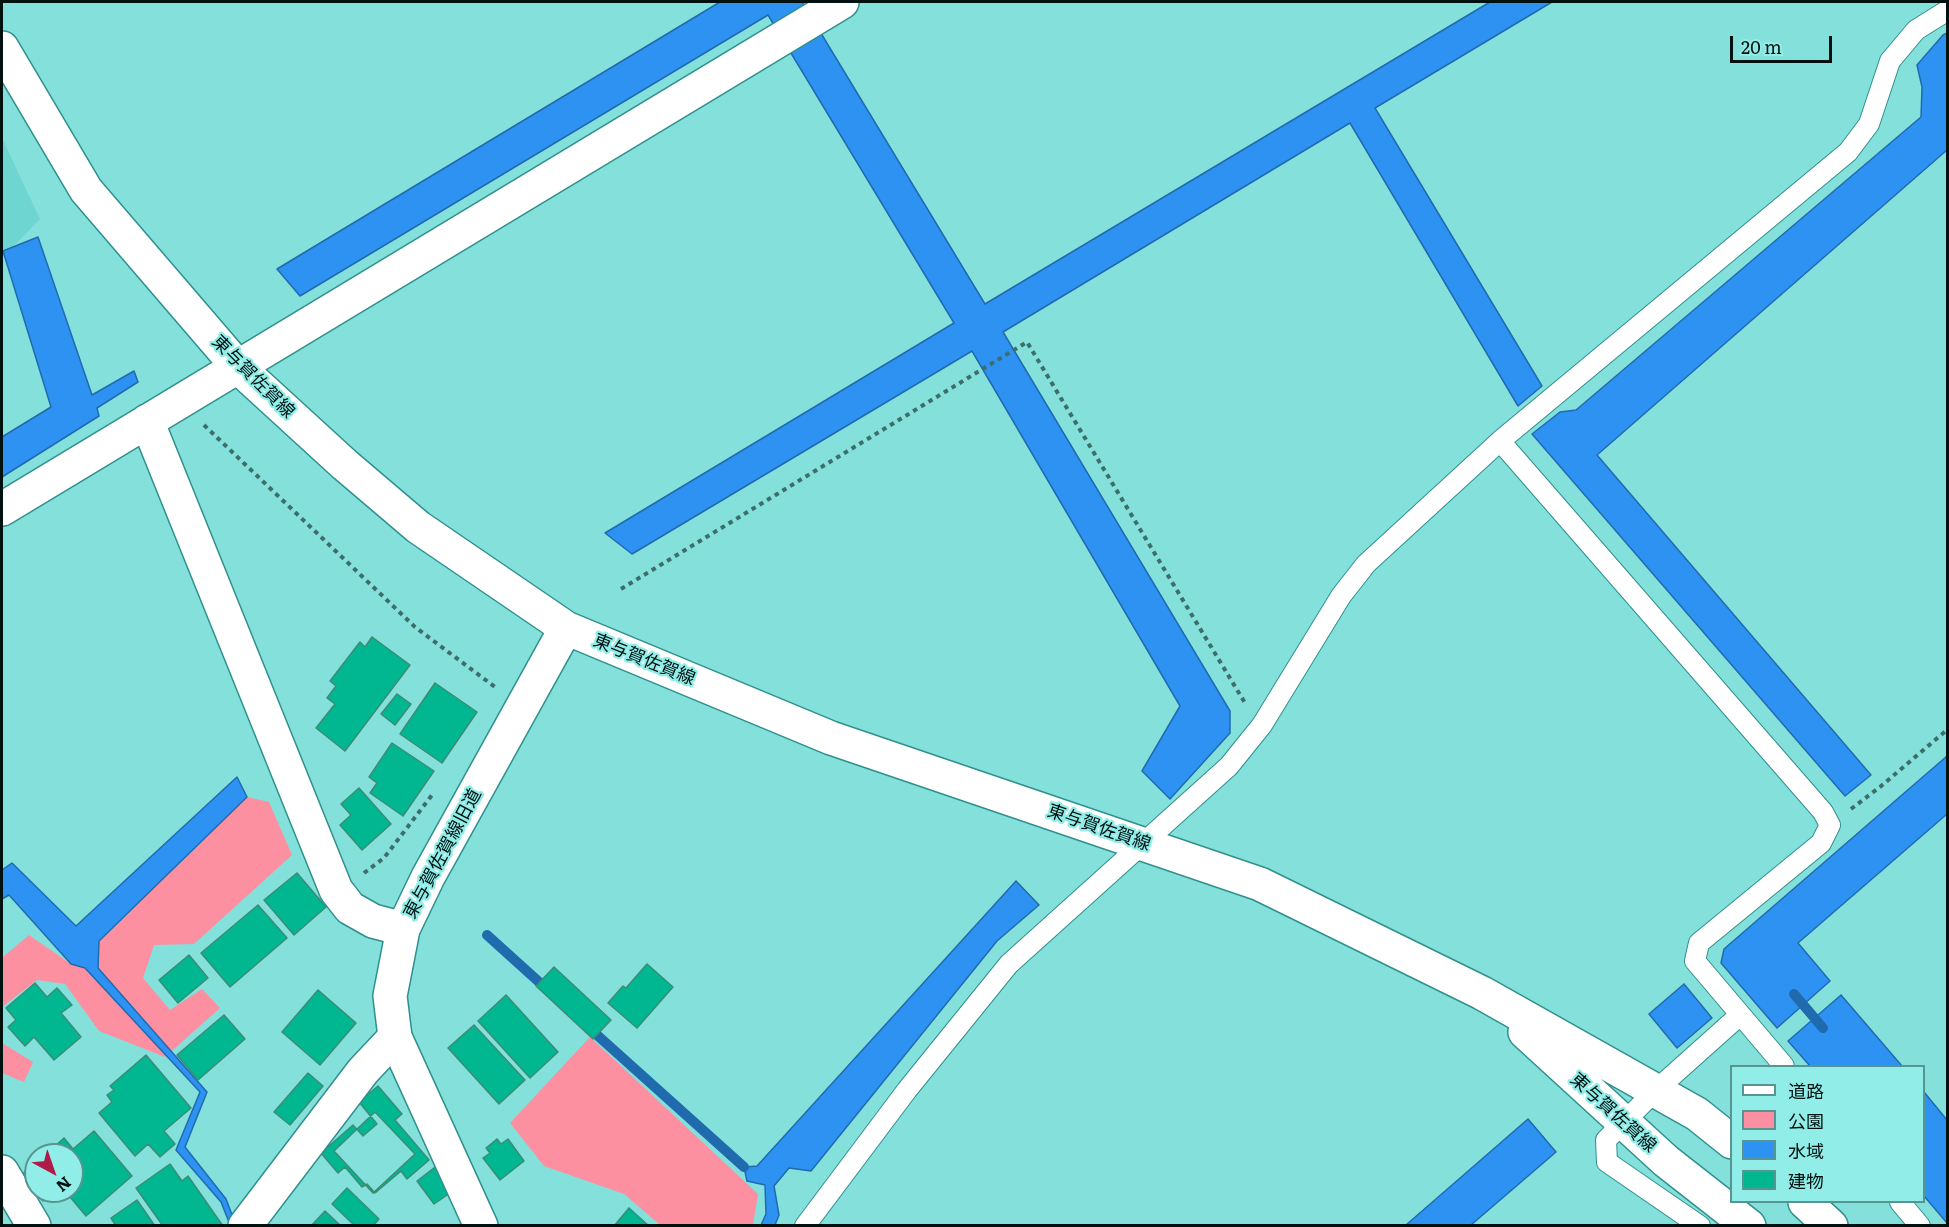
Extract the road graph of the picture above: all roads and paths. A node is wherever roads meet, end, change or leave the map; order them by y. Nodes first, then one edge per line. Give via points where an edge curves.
1 (831, 8) edge
2 (1947, 10) edge
3 (2, 48) edge
4 (238, 367) junction
5 (147, 421) junction
6 (204, 425) dead end
7 (1500, 441) junction
8 (2, 509) edge
9 (621, 590) dead end
10 (566, 628) junction
11 (500, 691) dead end
12 (1262, 724) junction
13 (1947, 729) edge
14 (434, 792) dead end
15 (1830, 825) junction
16 (1143, 843) junction
17 (336, 890) junction
18 (403, 929) junction
19 (1482, 993) junction
20 (1740, 1015) junction
21 (396, 1037) junction
22 (1783, 1065) edge
23 (1655, 1091) junction
24 (1623, 1122) junction
25 (1730, 1141) edge
26 (2, 1172) edge
27 (1806, 1203) edge
28 (1901, 1203) edge
29 (247, 1223) edge
30 (34, 1226) edge
31 (481, 1226) edge
32 (805, 1226) edge
33 (1700, 1226) edge
34 (1749, 1226) edge
35 (1831, 1226) edge
36 (1920, 1226) edge

1 - 4 main road
2 - 7 lane via 1916,30 1890,61 1869,123 1848,152
3 - 4 main road, 東与賀佐賀線 via 86,190
4 - 5 main road
4 - 10 main road, 東与賀佐賀線 via 417,527
5 - 8 main road
5 - 17 main road
6 - 11 path via 415,627
7 - 12 lane via 1366,564 1341,596
7 - 15 lane via 1823,812
9 - 12 path via 1027,342 1238,694
10 - 16 main road, 東与賀佐賀線 via 831,738
10 - 18 main road, 東与賀佐賀線旧道
12 - 16 lane via 1229,766
13 - 15 path
14 - 17 path via 384,858
15 - 20 lane via 1821,843 1699,943 1695,961
16 - 19 main road, 東与賀佐賀線 via 1260,884
16 - 32 lane via 1009,964 907,1090
17 - 18 main road via 350,908 373,921
18 - 21 main road, 東与賀佐賀線旧道 via 390,996
19 - 23 main road, 東与賀佐賀線
19 - 24 main road, 東与賀佐賀線
20 - 22 lane
20 - 23 lane
21 - 29 main road via 363,1071
21 - 31 main road, 東与賀佐賀線旧道
23 - 24 lane
23 - 25 main road, 東与賀佐賀線 via 1697,1114
24 - 33 lane via 1606,1140 1607,1162
24 - 34 main road, 東与賀佐賀線
26 - 30 main road
27 - 35 main road
28 - 36 lane

